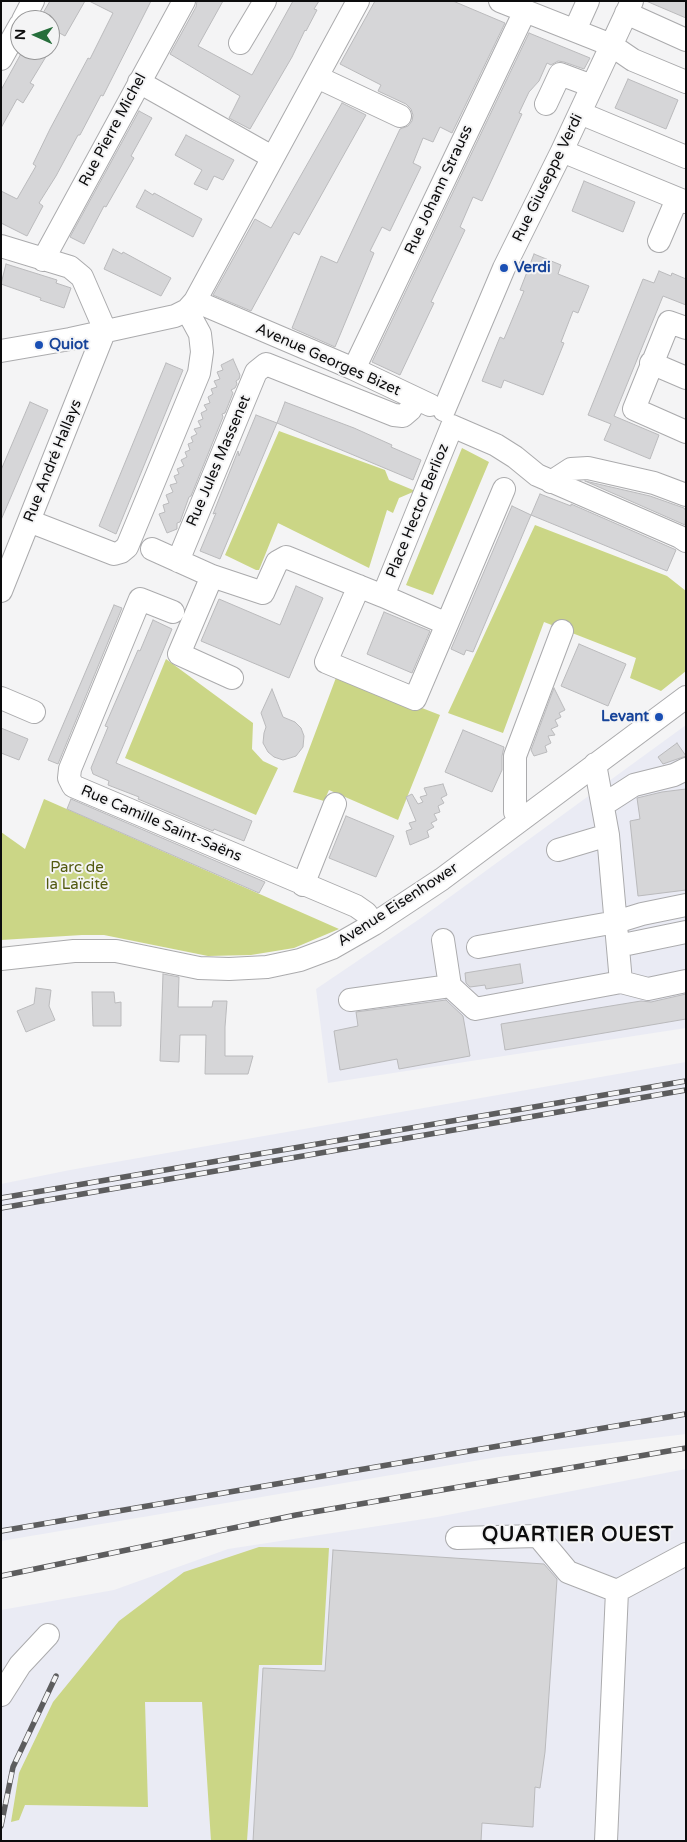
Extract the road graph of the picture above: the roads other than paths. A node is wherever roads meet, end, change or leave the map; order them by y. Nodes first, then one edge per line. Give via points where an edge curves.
1 (184, 1) edge
2 (265, 1) edge
3 (500, 1) edge
4 (588, 1) edge
5 (351, 4) edge
6 (629, 7) edge
7 (525, 11) junction
8 (575, 30) junction
9 (686, 40) edge
10 (10, 43) edge
11 (240, 43) dead end
12 (611, 44) junction
13 (1, 59) edge
14 (317, 77) junction
15 (139, 82) junction
16 (686, 82) edge
17 (592, 86) junction
18 (546, 104) dead end
19 (580, 113) junction
20 (400, 116) dead end
21 (562, 152) junction
22 (686, 157) edge
23 (272, 158) junction
24 (682, 201) edge
25 (659, 241) dead end
26 (1, 246) edge
27 (43, 260) junction
28 (191, 306) junction
29 (686, 328) edge
30 (105, 330) junction
31 (1, 351) edge
32 (651, 363) junction
33 (354, 369) junction
34 (686, 378) edge
35 (416, 400) junction
36 (448, 418) junction
37 (686, 432) edge
38 (551, 482) junction
39 (504, 489) dead end
40 (686, 495) edge
41 (29, 521) junction
42 (686, 541) edge
43 (152, 549) dead end
44 (178, 561) junction
45 (212, 576) junction
46 (359, 586) junction
47 (1, 592) edge
48 (383, 596) junction
49 (174, 612) dead end
50 (447, 624) junction
51 (562, 631) dead end
52 (232, 678) dead end
53 (686, 697) edge
54 (1, 698) edge
55 (34, 712) dead end
56 (595, 764) junction
57 (686, 768) edge
58 (335, 804) dead end
59 (603, 805) junction
60 (519, 820) junction
61 (608, 835) junction
62 (558, 850) dead end
63 (303, 885) junction
64 (686, 905) edge
65 (616, 922) junction
66 (374, 924) junction
67 (686, 932) edge
68 (443, 940) dead end
69 (618, 946) junction
70 (478, 947) dead end
71 (1, 959) edge
72 (686, 981) edge
73 (621, 982) junction
74 (450, 986) junction
75 (350, 1000) dead end
76 (457, 1538) dead end
77 (686, 1554) edge
78 (617, 1591) junction
79 (48, 1635) dead end
80 (1, 1695) edge
81 (606, 1841) edge

1 - 15 street, Rue Pierre Michel
2 - 11 street
3 - 7 street
4 - 8 street
5 - 14 street
6 - 9 street
6 - 12 street, Rue Giuseppe Verdi
7 - 8 street
7 - 33 street, Rue Johann Strauss
8 - 12 street
10 - 13 street
12 - 16 street via 633,60
12 - 17 street, Rue Giuseppe Verdi
14 - 20 street
14 - 23 street
15 - 23 street
15 - 27 street, Rue Pierre Michel
17 - 18 street via 560,74
17 - 19 street, Rue Giuseppe Verdi
19 - 21 street, Rue Giuseppe Verdi
19 - 22 street
21 - 24 street
21 - 36 street, Rue Giuseppe Verdi via 501,276
23 - 28 street
24 - 25 street
26 - 27 street
27 - 30 street via 70,267 82,277
28 - 30 street via 175,316
28 - 33 street, Avenue Georges Bizet
28 - 41 street via 200,334 199,373 127,547 114,554
29 - 32 street via 669,322
30 - 31 street
30 - 41 street, Rue André Hallays
32 - 34 street
32 - 37 street via 634,408
33 - 35 street, Avenue Georges Bizet
35 - 36 street, Avenue Georges Bizet
35 - 44 street, Rue Jules Massenet via 402,416 394,416 266,364 256,372
36 - 38 street, Avenue Georges Bizet
36 - 48 street, Place Hector Berlioz
38 - 40 street via 571,469 588,468 654,483
38 - 42 street, Avenue Georges Bizet
39 - 50 street
41 - 47 street, Rue André Hallays
43 - 44 street, Place Hector Berlioz
44 - 45 street, Place Hector Berlioz
45 - 46 street, Place Hector Berlioz via 263,593 277,562 286,557
45 - 52 street via 179,654
46 - 48 street, Place Hector Berlioz
46 - 50 street via 326,662 415,700
48 - 50 street, Place Hector Berlioz
49 - 63 street, Rue Camille Saint-Saëns via 140,600 69,778 73,786
51 - 60 street via 515,756 515,812
53 - 56 street, Avenue Eisenhower
54 - 55 street
56 - 59 street
56 - 60 street, Avenue Eisenhower
57 - 59 street via 674,775 634,784
58 - 63 street
59 - 61 street
60 - 66 street, Avenue Eisenhower via 442,879
61 - 62 street
61 - 65 street
63 - 66 street, Rue Camille Saint-Saëns via 356,906
64 - 65 street
65 - 69 street
65 - 70 street
66 - 71 street, Avenue Eisenhower via 332,948 267,968 199,968 116,951 94,950
67 - 69 street
68 - 74 street
69 - 73 street
72 - 73 street via 648,989
73 - 74 street via 475,1009
74 - 75 street
76 - 78 street via 538,1536 568,1572
77 - 78 street
78 - 81 street
79 - 80 street via 20,1665

